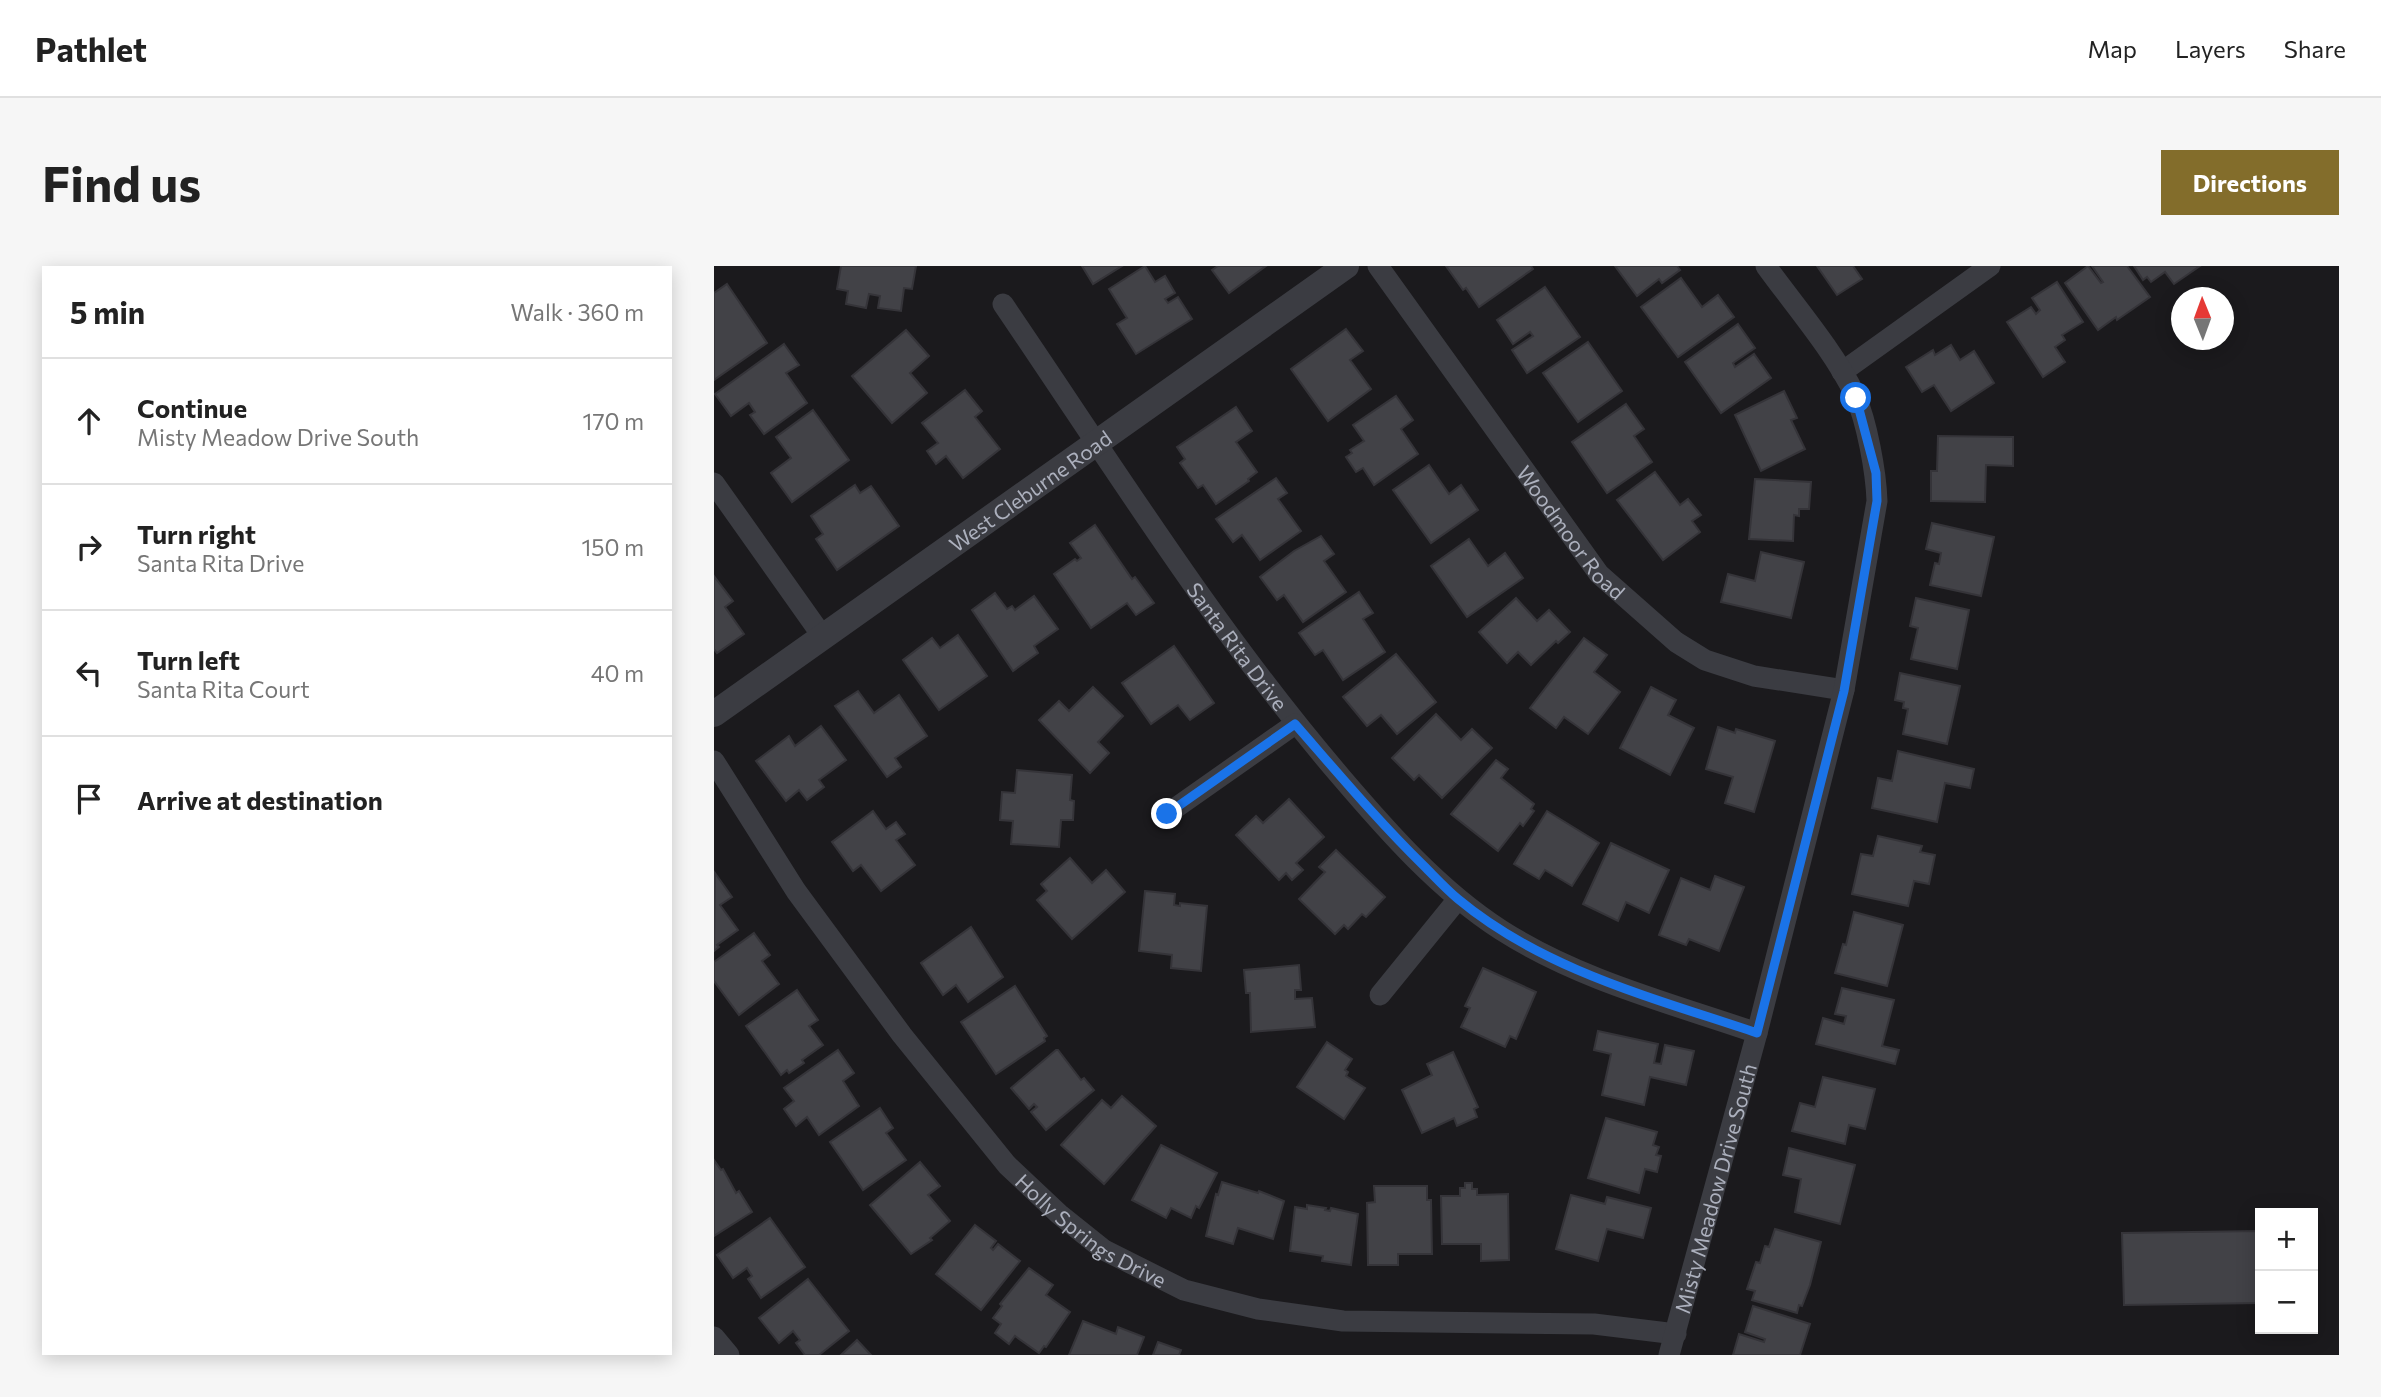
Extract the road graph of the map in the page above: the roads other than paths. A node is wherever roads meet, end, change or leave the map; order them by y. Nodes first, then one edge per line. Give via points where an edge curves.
1 (1346, 266) edge
2 (1378, 266) edge
3 (1766, 266) edge
4 (1990, 266) edge
5 (1003, 304) dead end
6 (1842, 372) junction
7 (1097, 442) junction
8 (714, 484) edge
9 (823, 637) junction
10 (1844, 691) junction
11 (714, 714) edge
12 (1295, 724) junction
13 (714, 761) edge
14 (1167, 814) dead end
15 (1458, 899) junction
16 (1380, 995) dead end
17 (1757, 1033) junction
18 (1676, 1334) junction
19 (714, 1337) edge
20 (729, 1355) edge
21 (1670, 1355) edge

1 - 7 street, West Cleburne Road
2 - 10 street, Woodmoor Road via 1599,574 1676,642 1706,660 1754,676
3 - 6 street, Misty Meadow Drive South
4 - 6 street
5 - 7 street, Santa Rita Drive
6 - 10 street, Misty Meadow Drive South via 1856,398 1876,473 1877,501
7 - 9 street, West Cleburne Road
7 - 12 street, Santa Rita Drive
8 - 9 street
9 - 11 street, West Cleburne Road
10 - 17 street, Misty Meadow Drive South
12 - 14 street
12 - 15 street, Santa Rita Drive via 1380,823
13 - 18 street, Holly Springs Drive via 796,891 902,1035 1007,1165 1104,1250 1184,1290 1258,1309 1343,1321 1594,1324
15 - 16 street
15 - 17 street, Santa Rita Drive via 1557,961
17 - 18 street, Misty Meadow Drive South
18 - 21 street, Misty Meadow Drive South
19 - 20 street

